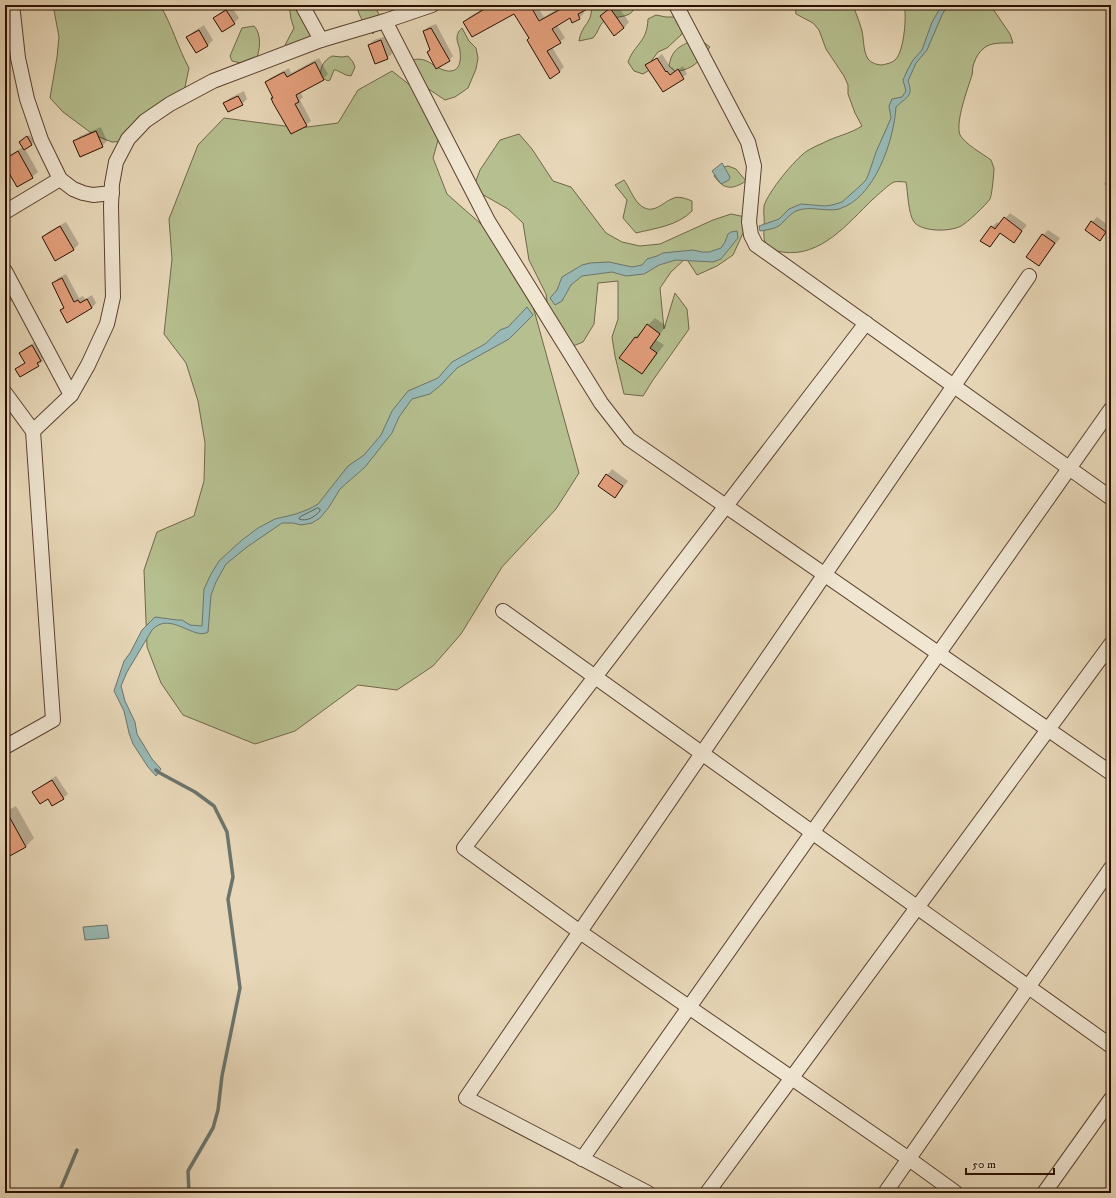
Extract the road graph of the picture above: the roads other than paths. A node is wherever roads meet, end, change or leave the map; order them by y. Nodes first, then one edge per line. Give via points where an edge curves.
1 (11, 5) edge
2 (302, 5) edge
3 (432, 5) edge
4 (676, 5) edge
5 (385, 21) junction
6 (322, 40) junction
7 (60, 180) junction
8 (112, 193) junction
9 (5, 212) edge
10 (5, 271) edge
11 (1029, 276) dead end
12 (866, 323) junction
13 (954, 386) junction
14 (5, 393) edge
15 (71, 395) junction
16 (1111, 409) edge
17 (33, 431) junction
18 (1070, 468) junction
19 (1111, 498) edge
20 (726, 506) junction
21 (825, 574) junction
22 (503, 611) dead end
23 (1111, 644) edge
24 (939, 653) junction
25 (595, 676) junction
26 (1048, 730) junction
27 (5, 747) edge
28 (702, 753) junction
29 (1111, 773) edge
30 (812, 832) junction
31 (1111, 868) edge
32 (917, 907) junction
33 (580, 932) junction
34 (1028, 986) junction
35 (689, 1008) junction
36 (1111, 1046) edge
37 (791, 1078) junction
38 (1111, 1099) edge
39 (582, 1159) junction
40 (909, 1159) junction
41 (648, 1193) edge
42 (707, 1193) edge
43 (885, 1193) edge
44 (956, 1193) edge
45 (1044, 1193) edge

1 - 7 street via 27,99 41,140
2 - 6 street
3 - 5 street
4 - 12 street via 748,142 754,166 749,222 756,245
5 - 6 street
5 - 20 street via 488,221 601,403 629,439
6 - 8 street via 213,81 145,121 128,139 116,162
7 - 8 street via 83,193
7 - 9 street
8 - 15 street via 111,310 98,345
10 - 15 street
11 - 13 street
12 - 13 street
12 - 20 street
13 - 18 street
13 - 21 street
14 - 17 street
15 - 17 street
16 - 18 street
17 - 27 street via 53,720
18 - 19 street
18 - 24 street
20 - 21 street
20 - 25 street
21 - 24 street
21 - 28 street
22 - 25 street
23 - 26 street
24 - 26 street
24 - 30 street
25 - 28 street
25 - 33 street via 464,848
26 - 29 street
26 - 32 street
28 - 30 street
28 - 33 street
30 - 32 street
30 - 35 street
31 - 34 street
32 - 34 street
32 - 37 street
33 - 35 street
33 - 39 street via 466,1098
34 - 36 street
34 - 40 street
35 - 37 street
35 - 39 street
37 - 40 street
37 - 42 street
38 - 45 street
39 - 41 street
40 - 43 street
40 - 44 street

